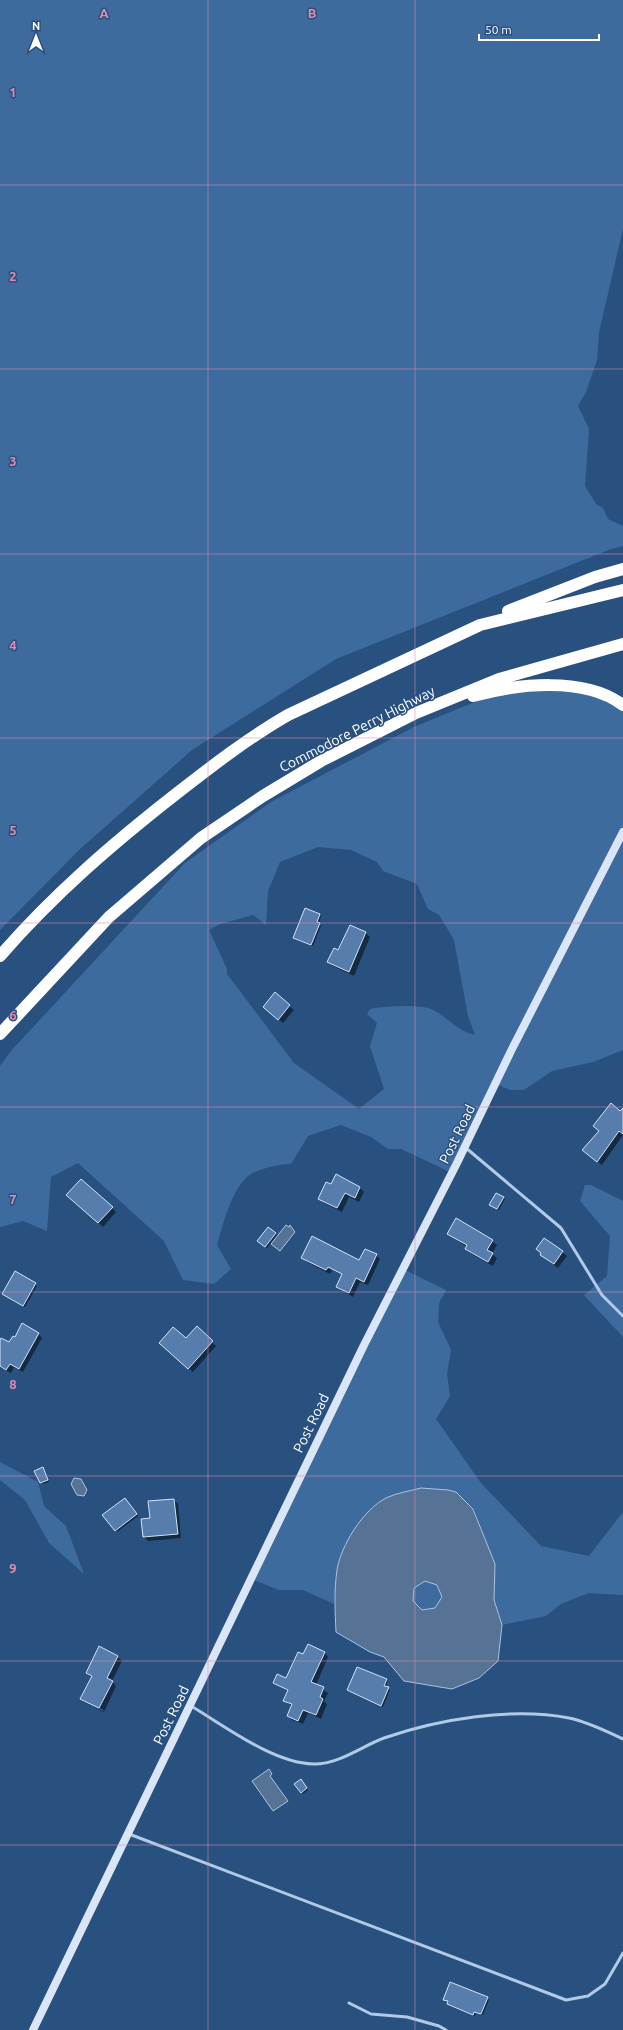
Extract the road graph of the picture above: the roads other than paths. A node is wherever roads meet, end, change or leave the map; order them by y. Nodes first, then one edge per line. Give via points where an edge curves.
1 (623, 569) edge
2 (623, 590) edge
3 (480, 625) junction
4 (623, 644) edge
5 (623, 705) edge
6 (416, 712) junction
7 (623, 832) edge
8 (0, 956) edge
9 (0, 1034) edge
10 (465, 1147) junction
11 (623, 1316) edge
12 (190, 1705) junction
13 (623, 1739) edge
14 (128, 1834) junction
15 (623, 1953) edge
16 (349, 2002) dead end
17 (33, 2030) edge
18 (446, 2030) edge

1 - 3 highway via 595,576
2 - 3 highway
3 - 8 highway via 288,715 240,745 124,834 30,922
4 - 6 highway, Commodore Perry Highway via 499,679
5 - 6 highway via 601,693 583,688 523,686 488,692
6 - 9 highway, Commodore Perry Highway via 322,761 263,796 201,838 109,917
7 - 10 street, Post Road
10 - 11 lane via 561,1228 602,1295
10 - 12 street, Post Road via 364,1345
12 - 13 lane via 266,1750 291,1760 315,1764 347,1755 427,1724 520,1713 570,1718
12 - 14 street, Post Road
14 - 15 lane via 566,2000 588,1996 605,1984
14 - 17 street, Post Road
16 - 18 lane via 371,2014 407,2017

